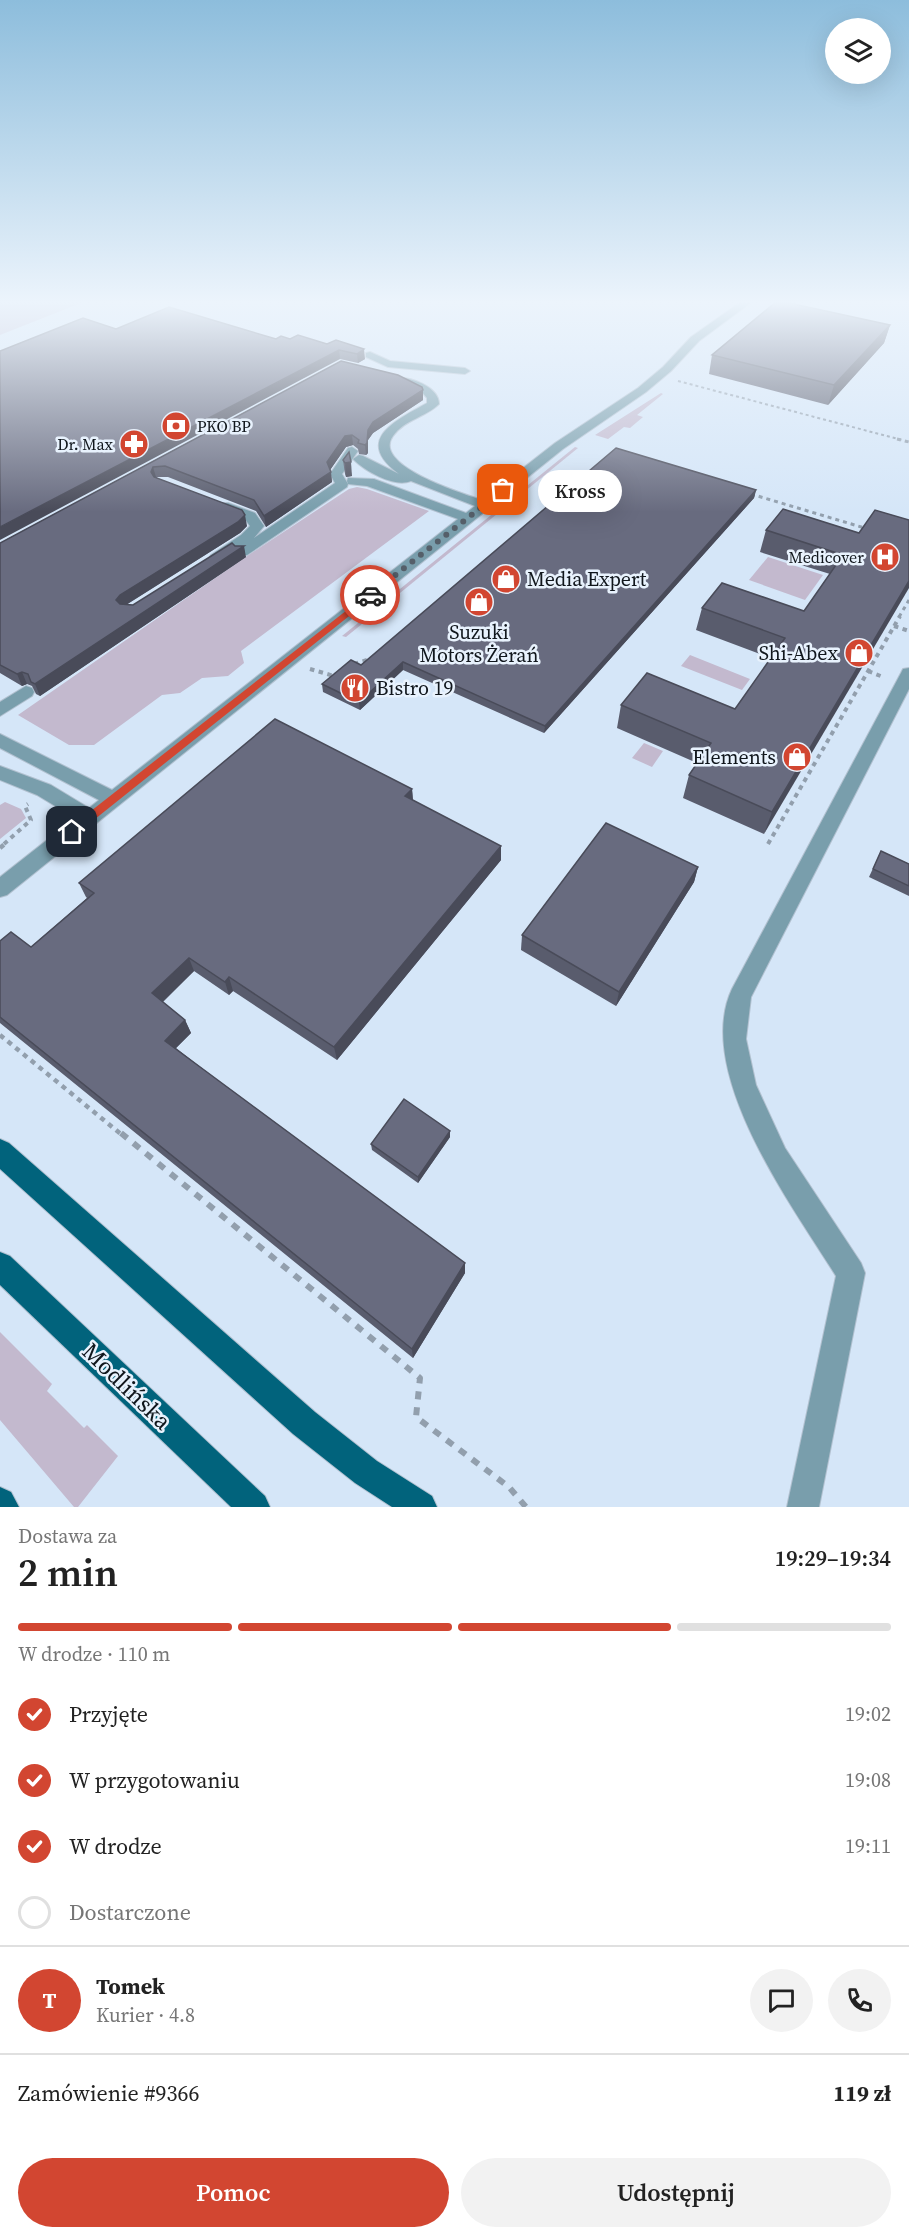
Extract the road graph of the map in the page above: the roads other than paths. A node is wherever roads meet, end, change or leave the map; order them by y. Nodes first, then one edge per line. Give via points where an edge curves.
1 (664, 371) edge
2 (392, 378) edge
3 (392, 471) junction
4 (353, 481) dead end
5 (392, 490) junction
6 (206, 499) edge
7 (484, 505) junction
8 (468, 518) junction
9 (909, 673) edge
10 (26, 692) dead end
11 (0, 710) edge
12 (0, 740) edge
13 (0, 772) edge
14 (114, 799) junction
15 (90, 818) junction
16 (0, 889) edge
17 (0, 1152) edge
18 (0, 1266) edge
19 (0, 1503) edge
20 (3, 1507) edge
21 (254, 1507) edge
22 (421, 1507) edge
23 (803, 1507) edge

1 - 7 street
2 - 3 street via 426,390 433,398 433,404 388,434 383,449
3 - 5 street
3 - 6 street via 355,455 336,474 342,484 208,569 257,526 250,516
3 - 7 street
4 - 5 street
5 - 8 street
7 - 8 street
8 - 14 street
9 - 23 street via 741,996 734,1039 744,1086 776,1157 851,1273
10 - 11 street
12 - 14 street
13 - 15 street via 44,790
14 - 15 street
15 - 16 street
17 - 22 main road via 304,1423 366,1472
18 - 21 main road, Modlińska
19 - 20 main road

